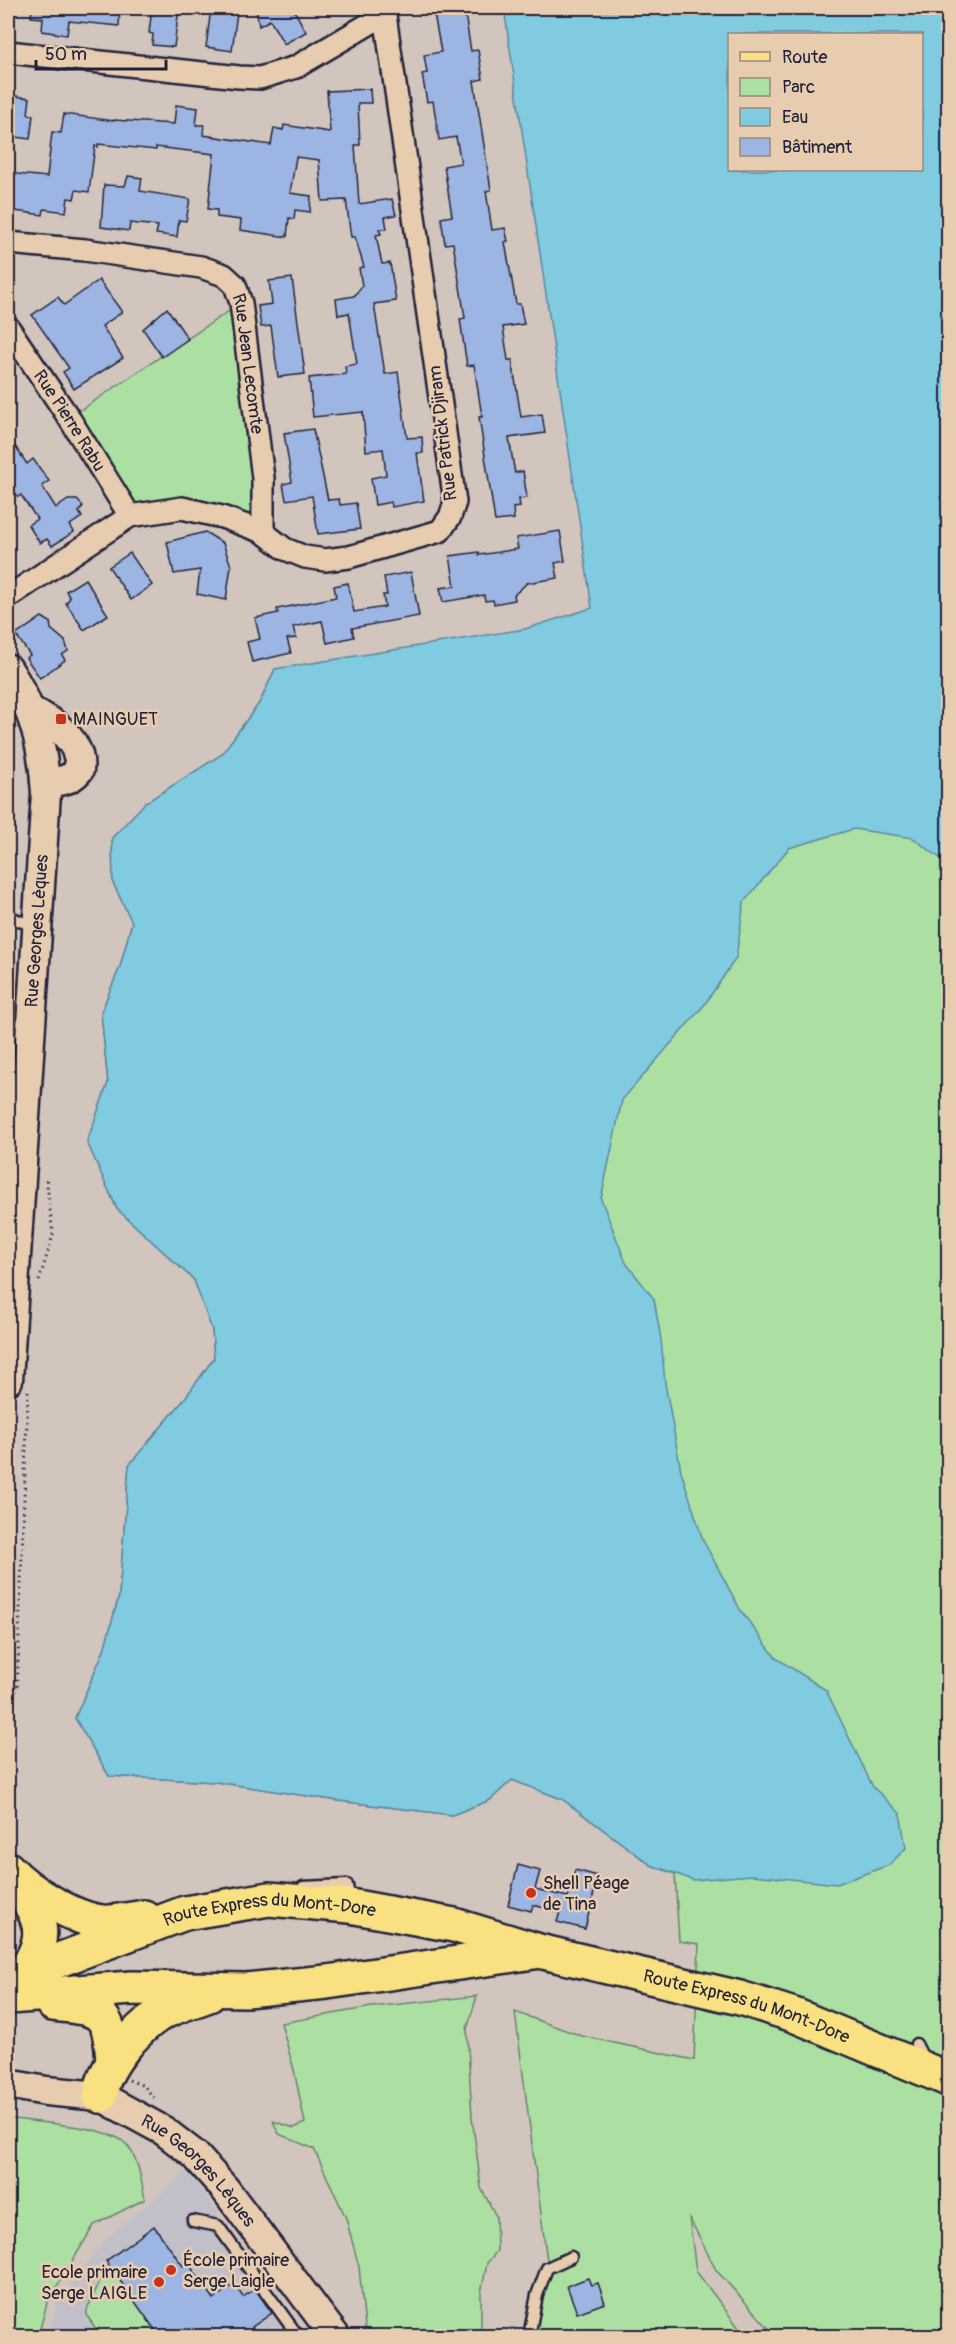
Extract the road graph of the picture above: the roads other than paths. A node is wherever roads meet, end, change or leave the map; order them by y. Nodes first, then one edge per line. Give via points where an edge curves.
1 (384, 11) edge
2 (8, 52) edge
3 (8, 243) edge
4 (8, 327) edge
5 (130, 516) junction
6 (263, 532) junction
7 (8, 597) edge
8 (8, 669) edge
9 (8, 916) edge
10 (37, 928) junction
11 (8, 1380) edge
12 (12, 1874) edge
13 (185, 1913) junction
14 (540, 1951) junction
15 (16, 1986) edge
16 (246, 1990) junction
17 (113, 2060) junction
18 (931, 2065) edge
19 (8, 2084) edge
20 (100, 2096) junction
21 (193, 2221) dead end
22 (572, 2257) dead end
23 (297, 2337) edge
24 (335, 2337) edge
25 (529, 2337) edge

1 - 2 street via 296,67 260,78
1 - 6 street, Rue Patrick Djiram via 455,502 440,531 350,557 304,557 285,549
3 - 6 street, Rue Jean Lecomte via 201,267 224,275 235,285 242,303 263,478
4 - 5 street, Rue Pierre Rabu
5 - 6 street, Rue Patrick Djiram via 182,508
5 - 7 street, Rue Patrick Djiram
8 - 10 main road, Rue Georges Lèques via 31,711 40,740 45,781
9 - 10 lane
10 - 11 main road, Rue Georges Lèques
12 - 13 main road via 64,1910 102,1922
12 - 15 main road via 37,1915 42,1933 34,1957
13 - 14 main road, Route Express du Mont-Dore via 269,1899 350,1906 454,1925
13 - 15 main road, Route Express du Mont-Dore
14 - 16 main road, Route Express du Mont-Dore
14 - 18 main road, Route Express du Mont-Dore via 740,1998
15 - 16 main road, Route Express du Mont-Dore via 75,1991
15 - 17 main road via 49,2003 90,2008 103,2018 111,2034
16 - 17 main road via 214,1993 161,2014
17 - 20 main road
19 - 20 main road, Rue Georges Lèques
20 - 24 main road, Rue Georges Lèques via 164,2131 195,2155 225,2189
21 - 23 lane via 218,2226
22 - 25 lane via 548,2268 537,2295

